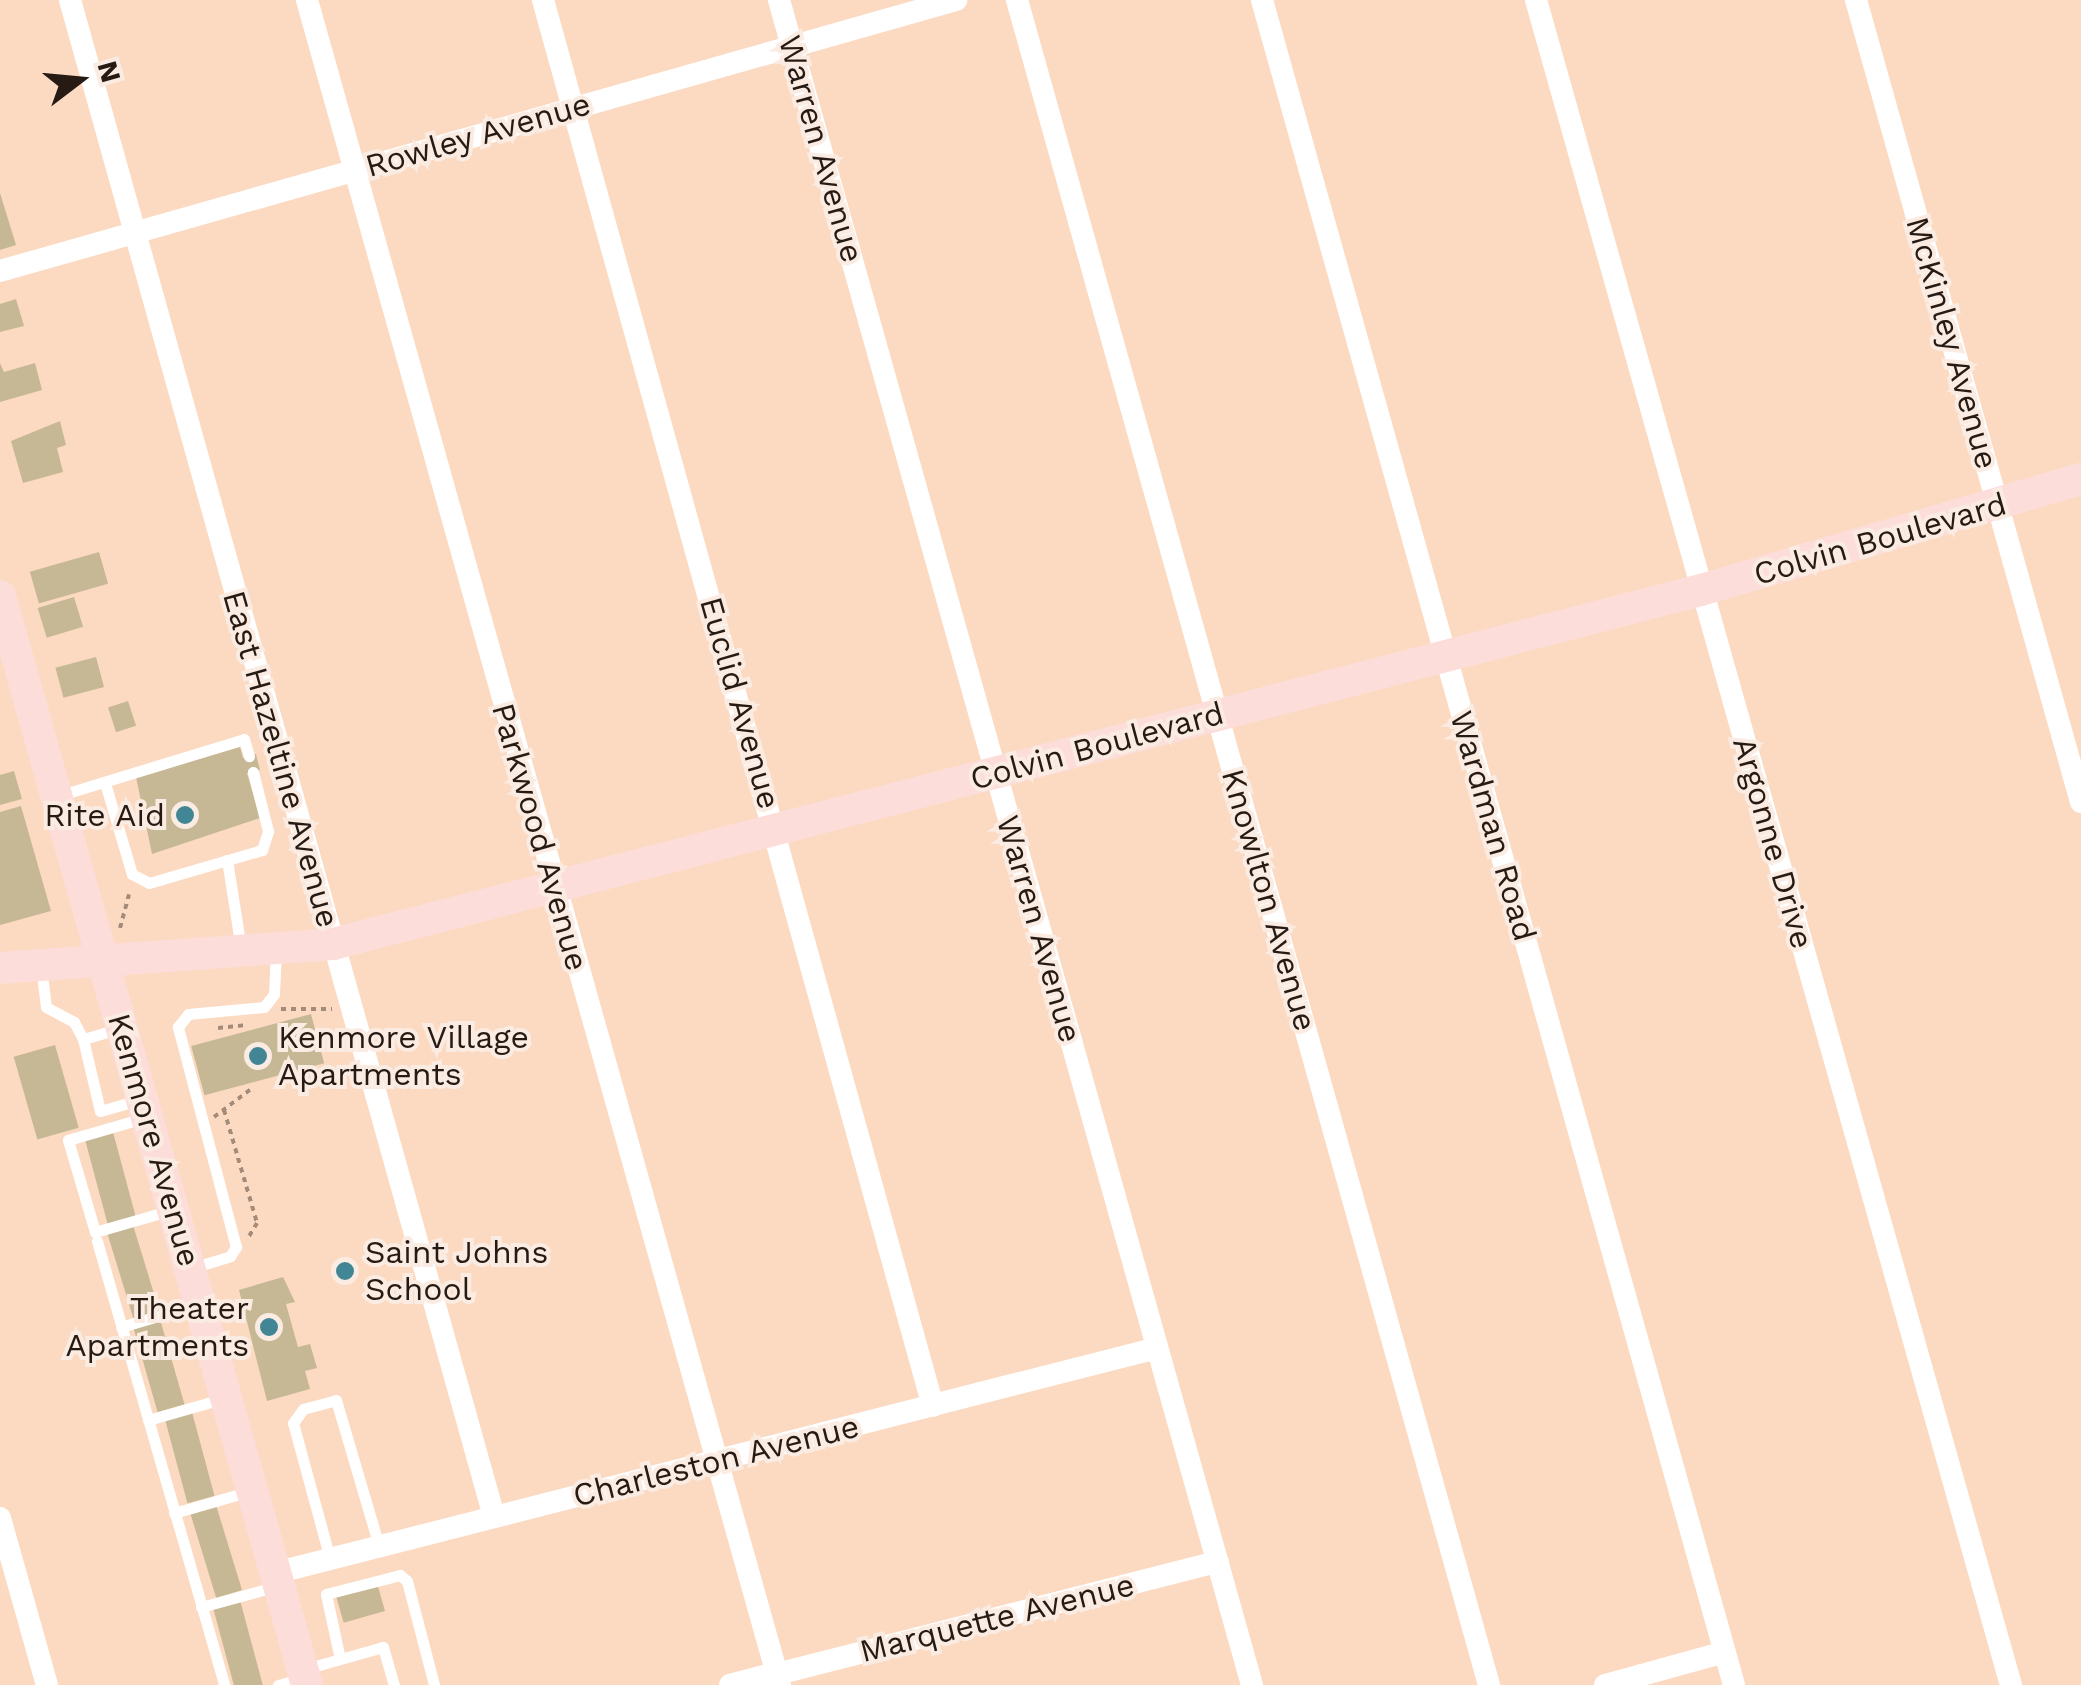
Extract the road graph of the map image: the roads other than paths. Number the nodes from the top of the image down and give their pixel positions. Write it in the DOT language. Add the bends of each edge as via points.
graph roads {
  1 [pos="70,0"];
  2 [pos="307,0"];
  3 [pos="543,0"];
  4 [pos="779,0"];
  5 [pos="956,0"];
  6 [pos="1016,0"];
  7 [pos="1262,0"];
  8 [pos="1536,0"];
  9 [pos="1856,0"];
  10 [pos="792,46"];
  11 [pos="574,108"];
  12 [pos="355,170"];
  13 [pos="134,233"];
  14 [pos="0,271"];
  15 [pos="2081,480"];
  16 [pos="1998,506"];
  17 [pos="1701,590"];
  18 [pos="0,596"];
  19 [pos="1446,656"];
  20 [pos="10,668"];
  21 [pos="1217,714"];
  22 [pos="249,756"];
  23 [pos="254,772"];
  24 [pos="994,773"];
  25 [pos="105,783"];
  26 [pos="56,797"];
  27 [pos="2081,802"];
  28 [pos="776,830"];
  29 [pos="227,860"];
  30 [pos="554,887"];
  31 [pos="333,944"];
  32 [pos="276,947"];
  33 [pos="241,948"];
  34 [pos="102,958"];
  35 [pos="41,965"];
  36 [pos="0,968"];
  37 [pos="122,1028"];
  38 [pos="82,1039"];
  39 [pos="145,1108"];
  40 [pos="174,1210"];
  41 [pos="97,1241"];
  42 [pos="190,1268"];
  43 [pos="200,1303"];
  44 [pos="121,1326"];
  45 [pos="1157,1348"];
  46 [pos="226,1398"];
  47 [pos="933,1406"];
  48 [pos="148,1420"];
  49 [pos="715,1460"];
  50 [pos="252,1491"];
  51 [pos="174,1513"];
  52 [pos="494,1517"];
  53 [pos="0,1518"];
  54 [pos="379,1546"];
  55 [pos="330,1559"];
  56 [pos="1218,1562"];
  57 [pos="277,1579"];
  58 [pos="202,1607"];
  59 [pos="1725,1652"];
  60 [pos="340,1659"];
  61 [pos="777,1677"];
  62 [pos="298,1679"];
  63 [pos="47,1685"];
  64 [pos="224,1685"];
  65 [pos="394,1685"];
  66 [pos="434,1685"];
  67 [pos="730,1685"];
  68 [pos="1252,1685"];
  69 [pos="1489,1685"];
  70 [pos="1605,1685"];
  71 [pos="1734,1685"];
  72 [pos="2011,1685"];
  1 -- 13 [label="street, East Hazeltine Avenue"];
  2 -- 12 [label="street, Parkwood Avenue"];
  3 -- 11 [label="street, Euclid Avenue"];
  4 -- 10 [label="street, Warren Avenue"];
  5 -- 10 [label="street, Rowley Avenue"];
  6 -- 21 [label="street, Knowlton Avenue"];
  7 -- 19 [label="street, Wardman Road"];
  8 -- 17 [label="street, Argonne Drive"];
  9 -- 16 [label="street, McKinley Avenue"];
  10 -- 11 [label="street, Rowley Avenue"];
  10 -- 24 [label="street, Warren Avenue"];
  11 -- 12 [label="street, Rowley Avenue"];
  11 -- 28 [label="street, Euclid Avenue"];
  12 -- 13 [label="street, Rowley Avenue"];
  12 -- 30 [label="street, Parkwood Avenue"];
  13 -- 14 [label="street, Rowley Avenue"];
  13 -- 31 [label="street, East Hazeltine Avenue"];
  15 -- 16 [label="street, Colvin Boulevard"];
  16 -- 17 [label="street, Colvin Boulevard"];
  16 -- 27 [label="street, McKinley Avenue"];
  17 -- 19 [label="street, Colvin Boulevard"];
  17 -- 72 [label="street, Argonne Drive"];
  18 -- 20 [label="street, Kenmore Avenue"];
  19 -- 21 [label="street, Colvin Boulevard"];
  19 -- 59 [label="street, Wardman Road"];
  20 -- 26 [label="street, Kenmore Avenue"];
  21 -- 24 [label="street, Colvin Boulevard"];
  21 -- 69 [label="street, Knowlton Avenue"];
  22 -- 25 [label="lane" via="244,739"];
  23 -- 29 [label="lane" via="268,831 262,850"];
  24 -- 28 [label="street, Colvin Boulevard"];
  24 -- 45 [label="street, Warren Avenue"];
  25 -- 26 [label="lane"];
  25 -- 29 [label="lane" via="134,879 149,883"];
  26 -- 34 [label="street, Kenmore Avenue"];
  28 -- 30 [label="street, Colvin Boulevard"];
  28 -- 47 [label="street, Euclid Avenue"];
  29 -- 33 [label="lane"];
  30 -- 31 [label="street, Colvin Boulevard"];
  30 -- 49 [label="street, Parkwood Avenue"];
  31 -- 32 [label="street, Colvin Boulevard"];
  31 -- 52 [label="street, East Hazeltine Avenue"];
  32 -- 33 [label="street, Colvin Boulevard"];
  32 -- 42 [label="lane" via="274,994 264,1008 188,1014 178,1027 236,1248"];
  33 -- 34 [label="street, Colvin Boulevard"];
  34 -- 35 [label="street, Colvin Boulevard"];
  34 -- 37 [label="street, Kenmore Avenue"];
  35 -- 36 [label="street, Colvin Boulevard"];
  35 -- 38 [label="lane" via="46,1007 74,1022"];
  37 -- 38 [label="lane"];
  37 -- 39 [label="street, Kenmore Avenue"];
  38 -- 39 [label="lane" via="100,1111"];
  39 -- 40 [label="street, Kenmore Avenue"];
  39 -- 40 [label="lane" via="68,1140 94,1232"];
  40 -- 42 [label="street, Kenmore Avenue"];
  41 -- 44 [label="lane"];
  42 -- 43 [label="street, Kenmore Avenue"];
  43 -- 44 [label="lane"];
  43 -- 46 [label="street, Kenmore Avenue"];
  44 -- 48 [label="lane"];
  45 -- 47 [label="street, Charleston Avenue"];
  45 -- 56 [label="street, Warren Avenue"];
  46 -- 48 [label="lane"];
  46 -- 50 [label="street, Kenmore Avenue"];
  47 -- 49 [label="street, Charleston Avenue"];
  48 -- 51 [label="lane"];
  49 -- 52 [label="street, Charleston Avenue"];
  49 -- 61 [label="street, Parkwood Avenue"];
  50 -- 51 [label="lane"];
  50 -- 57 [label="street, Kenmore Avenue"];
  51 -- 58 [label="lane"];
  52 -- 54 [label="street, Charleston Avenue"];
  53 -- 63 [label="street"];
  54 -- 55 [label="street, Charleston Avenue"];
  54 -- 55 [label="lane" via="336,1400 303,1409 293,1423"];
  55 -- 57 [label="street, Charleston Avenue"];
  56 -- 61 [label="street, Marquette Avenue"];
  56 -- 68 [label="street, Warren Avenue"];
  57 -- 58 [label="lane"];
  57 -- 62 [label="street, Kenmore Avenue"];
  58 -- 64 [label="lane"];
  59 -- 70 [label="street"];
  59 -- 71 [label="street, Wardman Road"];
  60 -- 62 [label="lane"];
  60 -- 65 [label="lane" via="383,1647"];
  60 -- 66 [label="lane" via="326,1594 400,1576 407,1581"];
  61 -- 67 [label="street, Marquette Avenue"];
}
